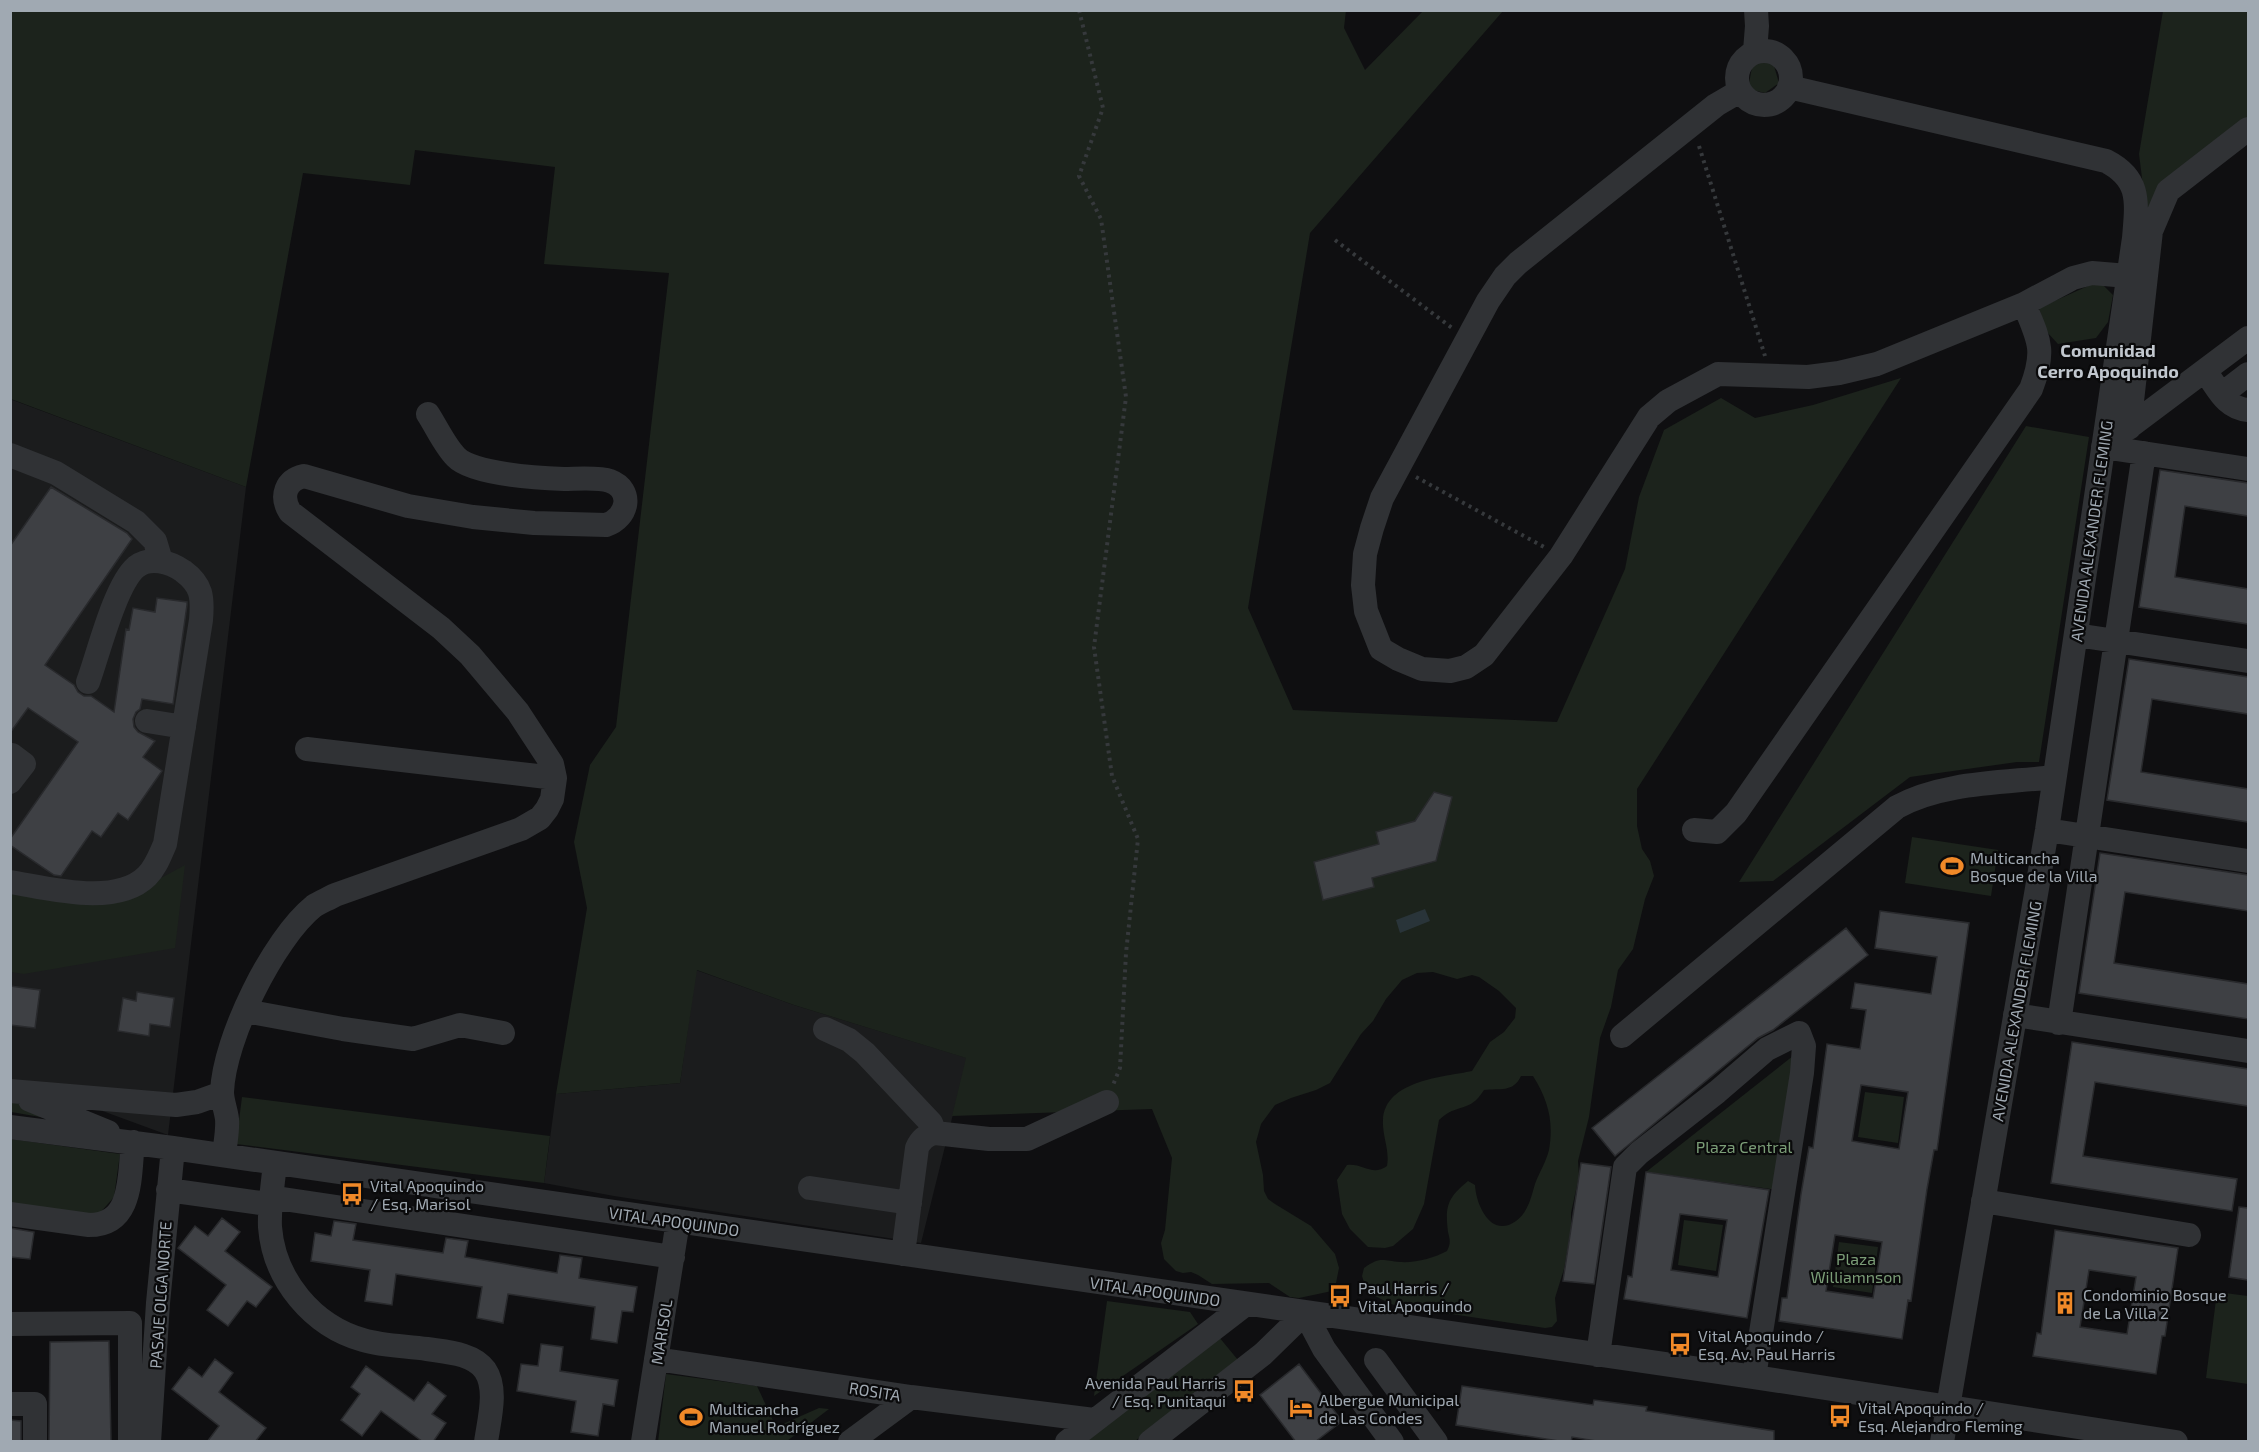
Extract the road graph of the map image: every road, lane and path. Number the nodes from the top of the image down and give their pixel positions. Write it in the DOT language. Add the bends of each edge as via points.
graph roads {
  1 [pos="1079,10"];
  2 [pos="1756,10"];
  3 [pos="1755,51"];
  4 [pos="1789,87"];
  5 [pos="1740,91"];
  6 [pos="1692,125"];
  7 [pos="2248,129"];
  8 [pos="1335,240"];
  9 [pos="2128,276"];
  10 [pos="2024,304"];
  11 [pos="2248,338"];
  12 [pos="1467,339"];
  13 [pos="2205,370"];
  14 [pos="2248,374"];
  15 [pos="1771,376"];
  16 [pos="2222,394"];
  17 [pos="2248,411"];
  18 [pos="428,414"];
  19 [pos="2129,428"];
  20 [pos="2103,447"];
  21 [pos="2144,453"];
  22 [pos="10,455"];
  23 [pos="1399,468"];
  24 [pos="2248,469"];
  25 [pos="1561,556"];
  26 [pos="161,561"];
  27 [pos="2076,635"];
  28 [pos="2116,641"];
  29 [pos="2248,661"];
  30 [pos="88,682"];
  31 [pos="147,721"];
  32 [pos="184,727"];
  33 [pos="307,749"];
  34 [pos="10,758"];
  35 [pos="2054,777"];
  36 [pos="555,778"];
  37 [pos="10,782"];
  38 [pos="1694,830"];
  39 [pos="2047,830"];
  40 [pos="2087,836"];
  41 [pos="2248,861"];
  42 [pos="10,882"];
  43 [pos="245,1011"];
  44 [pos="2015,1015"];
  45 [pos="2059,1023"];
  46 [pos="825,1029"];
  47 [pos="503,1034"];
  48 [pos="1622,1036"];
  49 [pos="2248,1051"];
  50 [pos="10,1091"];
  51 [pos="222,1093"];
  52 [pos="1107,1102"];
  53 [pos="10,1127"];
  54 [pos="935,1133"];
  55 [pos="133,1142"];
  56 [pos="173,1148"];
  57 [pos="224,1155"];
  58 [pos="276,1163"];
  59 [pos="810,1188"];
  60 [pos="168,1190"];
  61 [pos="271,1201"];
  62 [pos="1983,1201"];
  63 [pos="910,1203"];
  64 [pos="10,1214"];
  65 [pos="678,1221"];
  66 [pos="2189,1235"];
  67 [pos="903,1254"];
  68 [pos="673,1257"];
  69 [pos="1246,1304"];
  70 [pos="1305,1313"];
  71 [pos="10,1324"];
  72 [pos="1598,1355"];
  73 [pos="656,1359"];
  74 [pos="1376,1360"];
  75 [pos="1754,1377"];
  76 [pos="910,1396"];
  77 [pos="10,1404"];
  78 [pos="1948,1407"];
  79 [pos="1094,1420"];
  80 [pos="489,1439"];
  81 [pos="35,1442"];
  82 [pos="130,1442"];
  83 [pos="150,1442"];
  84 [pos="643,1442"];
  85 [pos="850,1442"];
  86 [pos="1067,1442"];
  87 [pos="1150,1442"];
  88 [pos="1392,1442"];
  89 [pos="1436,1442"];
  90 [pos="1942,1442"];
  91 [pos="2176,1442"];
  1 -- 52 [label="path" via="1103,108 1079,176 1101,219 1126,397 1094,647 1112,776 1138,839 1125,953 1120,1068"];
  2 -- 3 [label="street"];
  3 -- 4 [label="street" via="1775,52 1783,58 1791,76"];
  3 -- 5 [label="street" via="1746,56 1737,70"];
  4 -- 5 [label="street" via="1778,102 1768,105 1751,102"];
  4 -- 9 [label="street, AVENIDA ALEXANDER FLEMING" via="2115,166 2134,186 2135,222"];
  5 -- 6 [label="street"];
  6 -- 12 [label="street" via="1518,263 1488,301"];
  6 -- 15 [label="path"];
  7 -- 19 [label="street" via="2168,191 2151,231"];
  8 -- 12 [label="path"];
  9 -- 10 [label="street" via="2092,273 2073,278"];
  9 -- 20 [label="street, AVENIDA ALEXANDER FLEMING"];
  10 -- 15 [label="street" via="1877,364 1808,377"];
  10 -- 38 [label="street" via="2041,356 2031,388 1736,813 1717,832"];
  11 -- 13 [label="street"];
  12 -- 23 [label="street"];
  13 -- 16 [label="street"];
  13 -- 19 [label="street"];
  14 -- 16 [label="street"];
  15 -- 25 [label="street" via="1718,374 1668,401 1649,417"];
  16 -- 17 [label="street" via="2230,405"];
  18 -- 36 [label="street" via="456,458 472,466 556,479 609,481 625,497 625,511 617,522 606,525 473,517 408,506 304,476 287,487 286,506 470,655 518,712 552,764"];
  19 -- 20 [label="street"];
  20 -- 21 [label="street"];
  20 -- 27 [label="street, AVENIDA ALEXANDER FLEMING"];
  21 -- 24 [label="street"];
  21 -- 28 [label="street"];
  22 -- 26 [label="street" via="57,473 136,522 154,541"];
  23 -- 25 [label="path"];
  23 -- 25 [label="street" via="1382,498 1372,528 1363,585 1366,611 1381,648 1398,659 1422,669 1466,668 1484,655"];
  26 -- 30 [label="street" via="137,567 127,579"];
  26 -- 32 [label="street" via="189,575 199,587 203,603"];
  27 -- 28 [label="street"];
  27 -- 35 [label="street, AVENIDA ALEXANDER FLEMING"];
  28 -- 29 [label="street"];
  28 -- 40 [label="street"];
  31 -- 32 [label="street"];
  32 -- 42 [label="street" via="165,843 146,877 108,893"];
  33 -- 36 [label="street"];
  34 -- 37 [label="street" via="12,755 24,764"];
  35 -- 39 [label="street, AVENIDA ALEXANDER FLEMING"];
  35 -- 48 [label="street" via="1937,791 1897,807"];
  36 -- 43 [label="street" via="552,800 531,825 334,895 315,906 281,944"];
  39 -- 40 [label="street"];
  39 -- 44 [label="street, AVENIDA ALEXANDER FLEMING"];
  40 -- 41 [label="street"];
  40 -- 45 [label="street"];
  43 -- 47 [label="street" via="413,1039 460,1025"];
  43 -- 51 [label="street" via="227,1058"];
  44 -- 45 [label="street"];
  44 -- 62 [label="street, AVENIDA ALEXANDER FLEMING"];
  45 -- 49 [label="street"];
  46 -- 54 [label="street" via="865,1053 931,1123"];
  50 -- 51 [label="street" via="176,1105"];
  50 -- 55 [label="street, VITAL APOQUINDO"];
  51 -- 57 [label="street" via="227,1122"];
  52 -- 54 [label="street" via="1027,1139"];
  53 -- 55 [label="street, VITAL APOQUINDO"];
  54 -- 63 [label="street" via="920,1141 917,1148"];
  55 -- 56 [label="street, VITAL APOQUINDO"];
  55 -- 64 [label="street" via="125,1204 111,1220 89,1226"];
  56 -- 57 [label="street, VITAL APOQUINDO"];
  56 -- 60 [label="street, PASAJE OLGA NORTE"];
  57 -- 58 [label="street, VITAL APOQUINDO"];
  58 -- 61 [label="street"];
  58 -- 65 [label="street, VITAL APOQUINDO"];
  59 -- 63 [label="street"];
  60 -- 61 [label="street" via="261,1203"];
  60 -- 83 [label="street, PASAJE OLGA NORTE"];
  61 -- 68 [label="street" via="283,1199"];
  61 -- 80 [label="street" via="270,1227 277,1261 305,1306 333,1328 357,1339 440,1351 478,1362 491,1383"];
  62 -- 66 [label="street"];
  62 -- 78 [label="street, AVENIDA ALEXANDER FLEMING"];
  63 -- 67 [label="street"];
  65 -- 67 [label="street, VITAL APOQUINDO"];
  65 -- 68 [label="street, MARISOL"];
  67 -- 69 [label="street, VITAL APOQUINDO"];
  68 -- 73 [label="street, MARISOL"];
  69 -- 70 [label="street, VITAL APOQUINDO"];
  69 -- 79 [label="street"];
  70 -- 72 [label="street, VITAL APOQUINDO"];
  70 -- 87 [label="street" via="1263,1354"];
  70 -- 88 [label="street" via="1324,1349"];
  71 -- 82 [label="street" via="130,1323"];
  72 -- 75 [label="street, VITAL APOQUINDO"];
  72 -- 75 [label="street" via="1625,1167 1767,1048 1799,1033 1804,1046 1802,1073"];
  73 -- 76 [label="street, ROSITA"];
  73 -- 84 [label="street, MARISOL"];
  74 -- 89 [label="street"];
  75 -- 78 [label="street, VITAL APOQUINDO"];
  76 -- 79 [label="street, ROSITA"];
  76 -- 85 [label="street"];
  77 -- 81 [label="street" via="35,1404"];
  78 -- 90 [label="street, AVENIDA ALEXANDER FLEMING"];
  78 -- 91 [label="street, VITAL APOQUINDO"];
  79 -- 86 [label="street"];
}
